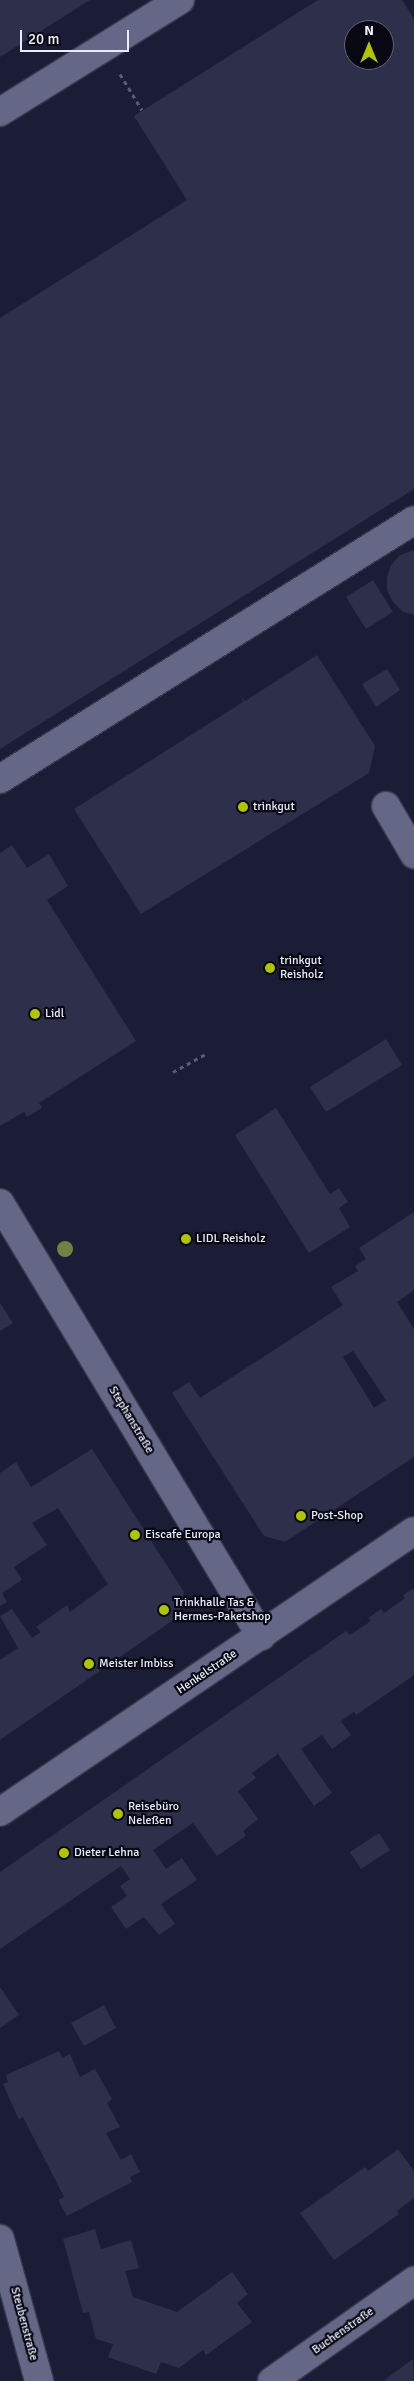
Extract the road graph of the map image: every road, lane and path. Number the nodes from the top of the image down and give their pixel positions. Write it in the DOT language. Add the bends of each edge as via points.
graph roads {
  1 [pos="180,0"];
  2 [pos="104,47"];
  3 [pos="142,110"];
  4 [pos="0,112"];
  5 [pos="414,520"];
  6 [pos="0,779"];
  7 [pos="386,806"];
  8 [pos="414,854"];
  9 [pos="206,1054"];
  10 [pos="173,1072"];
  11 [pos="0,1203"];
  12 [pos="414,1531"];
  13 [pos="261,1636"];
  14 [pos="0,1812"];
  15 [pos="0,2239"];
  16 [pos="414,2281"];
  17 [pos="39,2381"];
  18 [pos="272,2381"];
  1 -- 2 [label="street"];
  2 -- 3 [label="path"];
  2 -- 4 [label="street"];
  5 -- 6 [label="street"];
  7 -- 8 [label="street"];
  9 -- 10 [label="path"];
  11 -- 13 [label="street, Stephanstraße"];
  12 -- 13 [label="street, Henkelstraße"];
  13 -- 14 [label="street, Henkelstraße"];
  15 -- 17 [label="street, Steubenstraße"];
  16 -- 18 [label="street, Buchenstraße"];
}
